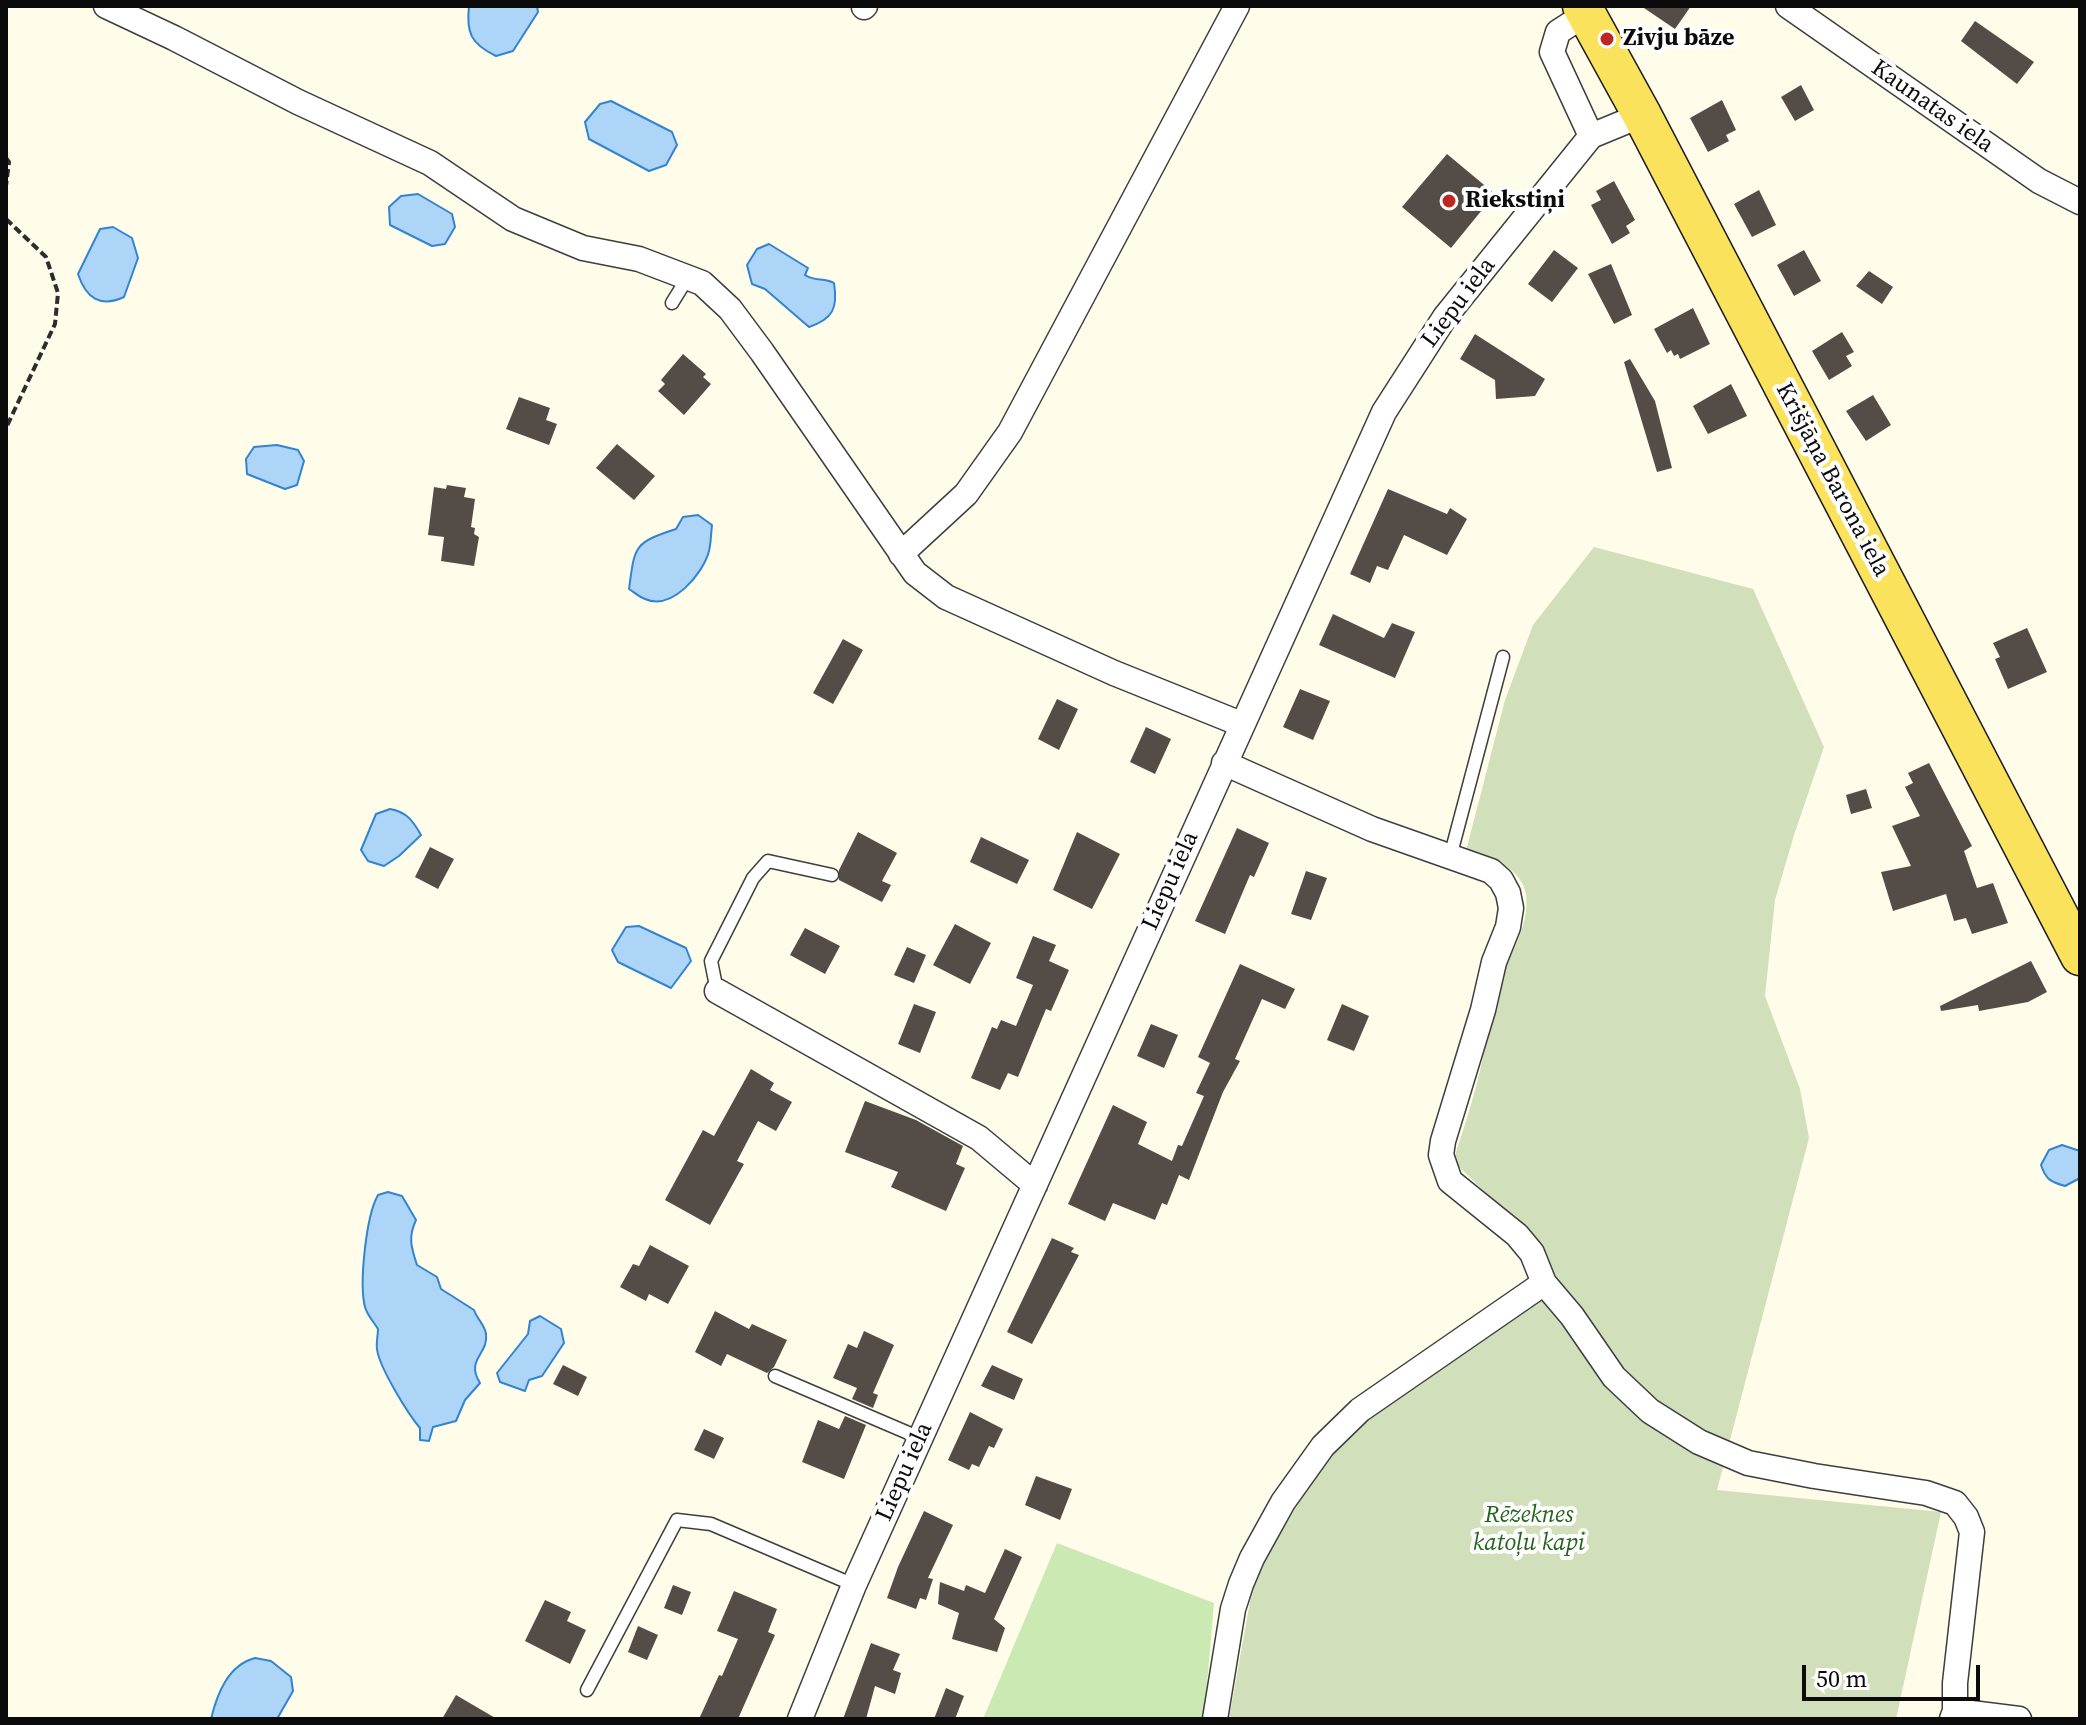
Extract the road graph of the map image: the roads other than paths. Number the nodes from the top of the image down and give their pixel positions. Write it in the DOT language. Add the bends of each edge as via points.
graph roads {
  1 [pos="106,6"];
  2 [pos="1237,6"];
  3 [pos="1788,6"];
  4 [pos="1584,10"];
  5 [pos="1642,115"];
  6 [pos="1591,136"];
  7 [pos="2080,202"];
  8 [pos="688,277"];
  9 [pos="672,303"];
  10 [pos="901,554"];
  11 [pos="1503,657"];
  12 [pos="1241,724"];
  13 [pos="1224,763"];
  14 [pos="1450,857"];
  15 [pos="832,875"];
  16 [pos="2080,956"];
  17 [pos="717,991"];
  18 [pos="1035,1185"];
  19 [pos="1544,1283"];
  20 [pos="775,1376"];
  21 [pos="920,1438"];
  22 [pos="854,1585"];
  23 [pos="587,1690"];
  24 [pos="1954,1715"];
  25 [pos="800,1719"];
  26 [pos="1215,1719"];
  27 [pos="2019,1719"];
  1 -- 8 [label="street" via="430,163 513,219 583,248 639,259"];
  2 -- 10 [label="street" via="1010,432 966,494"];
  3 -- 7 [label="street, Kaunatas iela" via="2039,181"];
  4 -- 5 [label="main road, Krišjāņa Barona iela"];
  4 -- 6 [label="street" via="1558,32 1552,52"];
  5 -- 6 [label="street, Liepu iela"];
  5 -- 16 [label="main road, Krišjāņa Barona iela"];
  6 -- 12 [label="street, Liepu iela" via="1445,317 1384,412"];
  8 -- 9 [label="lane"];
  8 -- 10 [label="street" via="730,309"];
  10 -- 12 [label="street" via="915,573 946,597"];
  11 -- 14 [label="lane"];
  12 -- 13 [label="street, Liepu iela"];
  13 -- 14 [label="street" via="1372,829"];
  13 -- 18 [label="street, Liepu iela"];
  14 -- 19 [label="street" via="1491,871 1501,880 1511,908 1443,1141 1443,1167 1450,1181 1517,1235 1532,1253"];
  15 -- 17 [label="lane" via="768,861 753,878 711,961"];
  17 -- 18 [label="street" via="979,1138"];
  18 -- 21 [label="street, Liepu iela"];
  19 -- 24 [label="street" via="1614,1377 1650,1411 1699,1442 1748,1463 1926,1493 1955,1503 1972,1532"];
  19 -- 26 [label="street" via="1371,1401 1323,1446 1283,1502 1241,1584"];
  20 -- 21 [label="lane"];
  21 -- 22 [label="street, Liepu iela"];
  22 -- 23 [label="lane" via="711,1524 677,1520"];
  22 -- 25 [label="street, Liepu iela"];
  24 -- 27 [label="street"];
}
